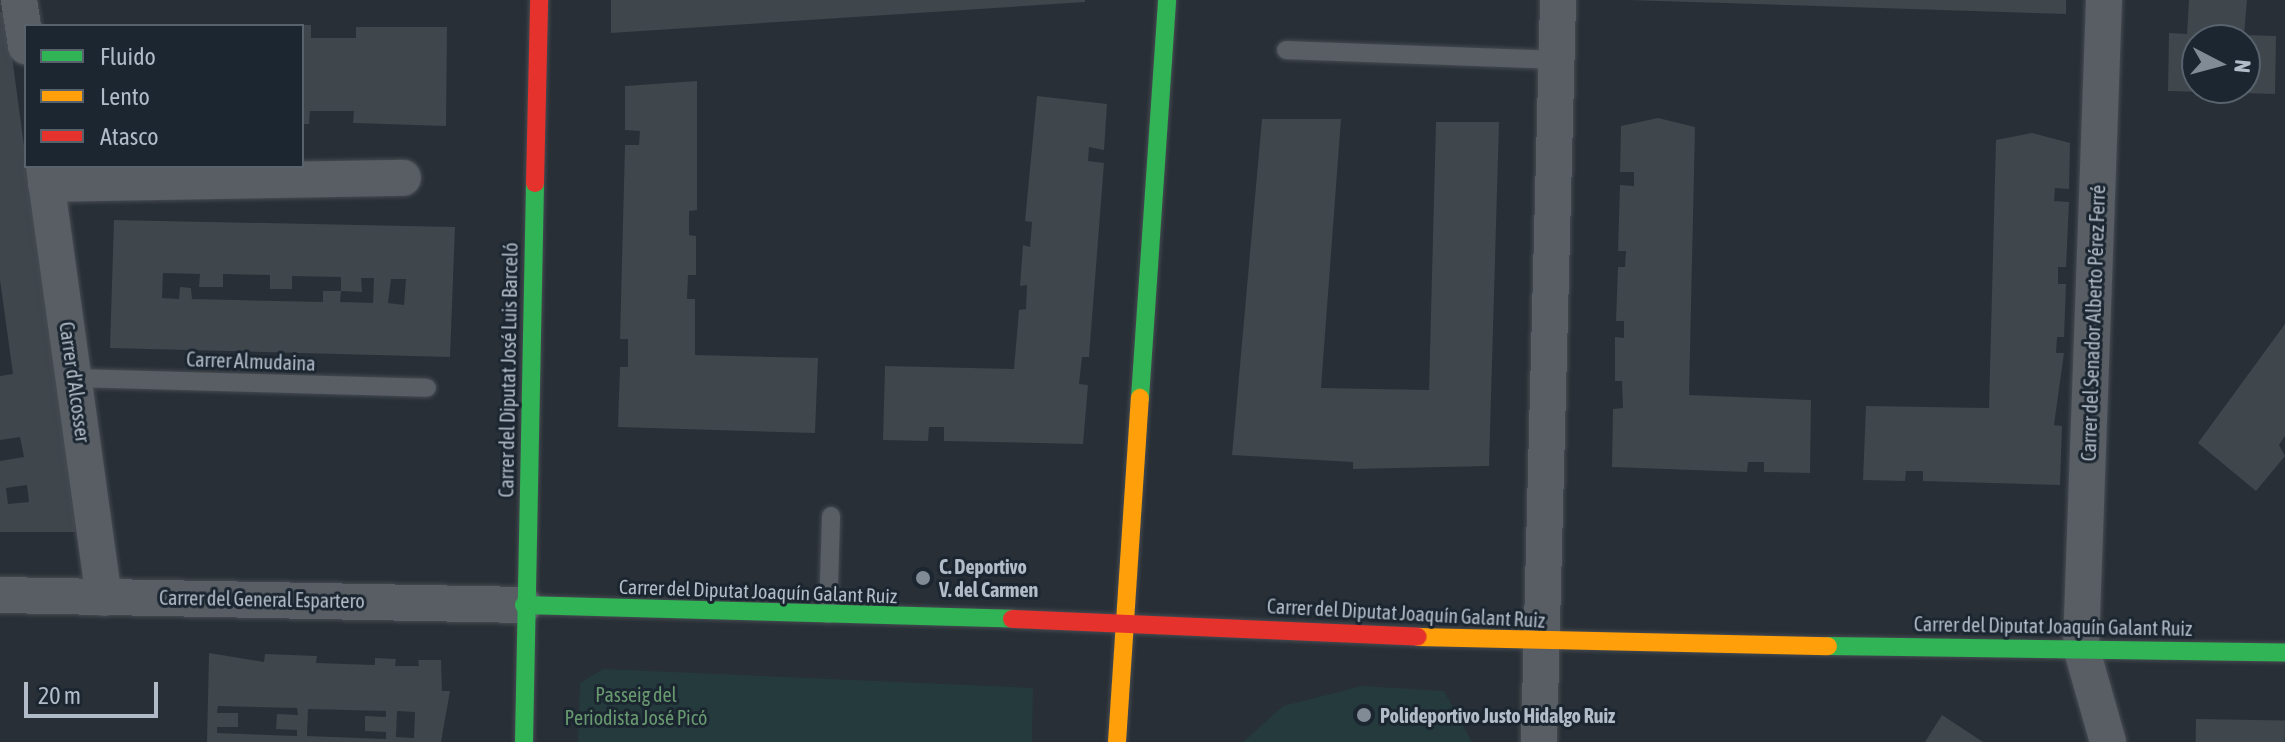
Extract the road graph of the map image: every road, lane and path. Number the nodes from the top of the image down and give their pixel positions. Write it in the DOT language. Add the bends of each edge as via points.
graph roads {
  1 [pos="19,0"];
  2 [pos="539,0"];
  3 [pos="1167,0"];
  4 [pos="1558,0"];
  5 [pos="2104,0"];
  6 [pos="24,33"];
  7 [pos="1286,50"];
  8 [pos="1557,60"];
  9 [pos="45,175"];
  10 [pos="403,178"];
  11 [pos="75,378"];
  12 [pos="427,388"];
  13 [pos="831,516"];
  14 [pos="0,595"];
  15 [pos="104,598"];
  16 [pos="524,605"];
  17 [pos="828,616"];
  18 [pos="1125,623"];
  19 [pos="1541,643"];
  20 [pos="2081,647"];
  21 [pos="2285,652"];
  22 [pos="524,742"];
  23 [pos="1117,742"];
  24 [pos="1539,742"];
  25 [pos="2108,742"];
  1 -- 6 [label="street"];
  2 -- 16 [label="street, Carrer del Diputat José Luis Barceló"];
  3 -- 18 [label="street"];
  4 -- 8 [label="street"];
  5 -- 20 [label="street, Carrer del Senador Alberto Pérez Ferré"];
  7 -- 8 [label="lane"];
  8 -- 19 [label="street"];
  9 -- 10 [label="street"];
  9 -- 11 [label="street, Carrer d'Alcosser"];
  11 -- 12 [label="lane, Carrer Almudaina"];
  11 -- 15 [label="street, Carrer d'Alcosser"];
  13 -- 17 [label="lane"];
  14 -- 15 [label="street, Carrer del General Espartero"];
  15 -- 16 [label="street, Carrer del General Espartero"];
  16 -- 17 [label="street, Carrer del Diputat Joaquín Galant Ruiz"];
  16 -- 22 [label="street, Carrer del Diputat José Luis Barceló"];
  17 -- 18 [label="street, Carrer del Diputat Joaquín Galant Ruiz"];
  18 -- 19 [label="street, Carrer del Diputat Joaquín Galant Ruiz"];
  18 -- 23 [label="street"];
  19 -- 20 [label="street, Carrer del Diputat Joaquín Galant Ruiz"];
  19 -- 24 [label="street"];
  20 -- 21 [label="street, Carrer del Diputat Joaquín Galant Ruiz"];
  20 -- 25 [label="street, Carrer del Senador Alberto Pérez Ferré"];
}
